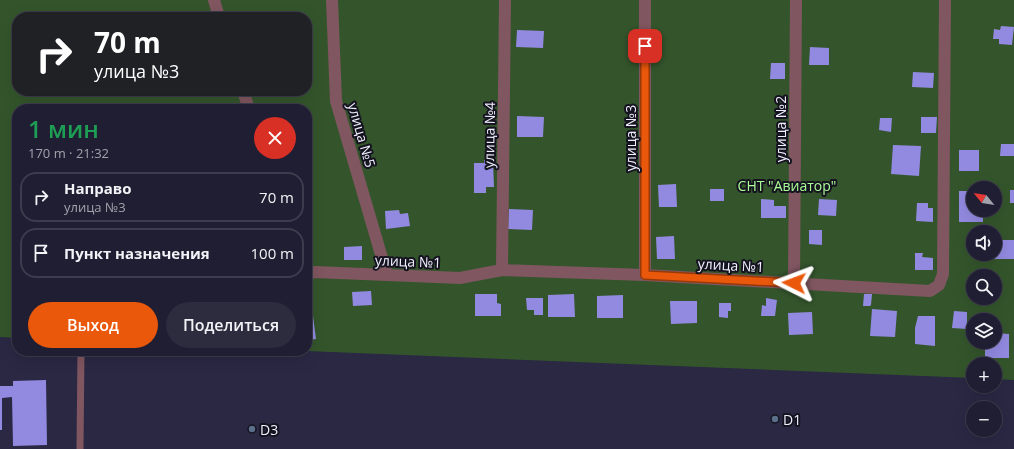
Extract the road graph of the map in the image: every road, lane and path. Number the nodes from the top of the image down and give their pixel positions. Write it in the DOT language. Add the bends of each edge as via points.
graph roads {
  1 [pos="214,0"];
  2 [pos="332,0"];
  3 [pos="505,0"];
  4 [pos="645,0"];
  5 [pos="796,0"];
  6 [pos="945,0"];
  7 [pos="218,12"];
  8 [pos="502,270"];
  9 [pos="312,271"];
  10 [pos="387,275"];
  11 [pos="645,275"];
  12 [pos="794,283"];
  13 [pos="81,356"];
  14 [pos="80,449"];
  1 -- 7 [label="street"];
  2 -- 10 [label="street, улица №5" via="336,101"];
  3 -- 8 [label="street, улица №4"];
  4 -- 11 [label="street, улица №3"];
  5 -- 12 [label="street, улица №2"];
  6 -- 12 [label="street, улица №1" via="943,274 939,285 930,291"];
  8 -- 10 [label="street, улица №1" via="460,278"];
  8 -- 11 [label="street, улица №1"];
  9 -- 10 [label="street, улица №1"];
  11 -- 12 [label="street, улица №1"];
  13 -- 14 [label="lane"];
}
